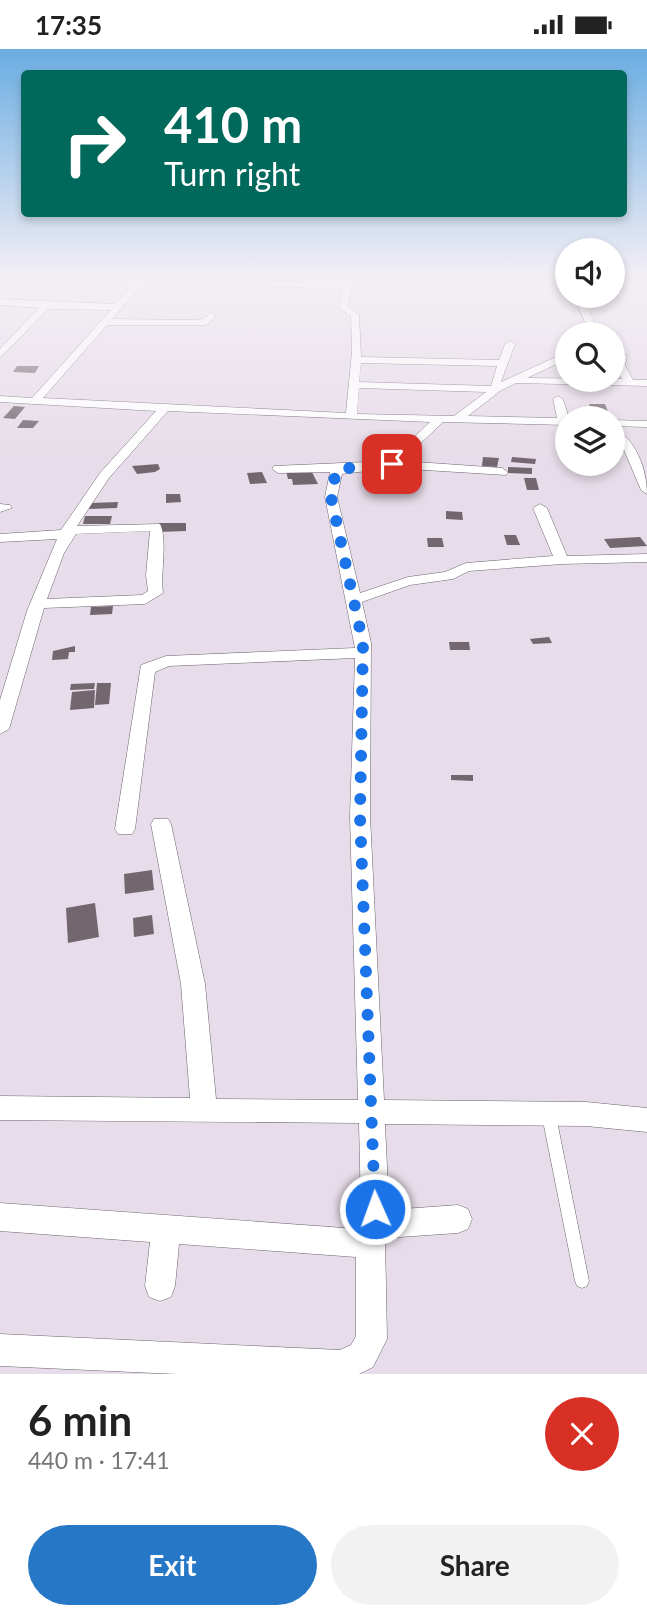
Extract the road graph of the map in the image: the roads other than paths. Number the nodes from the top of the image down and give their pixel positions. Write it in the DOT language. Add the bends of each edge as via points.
graph roads {
  1 [pos="14,340"];
  2 [pos="89,340"];
  3 [pos="356,340"];
  4 [pos="510,344"];
  5 [pos="0,355"];
  6 [pos="356,360"];
  7 [pos="555,361"];
  8 [pos="502,363"];
  9 [pos="625,375"];
  10 [pos="515,381"];
  11 [pos="629,383"];
  12 [pos="647,383"];
  13 [pos="354,385"];
  14 [pos="496,389"];
  15 [pos="0,399"];
  16 [pos="558,399"];
  17 [pos="36,400"];
  18 [pos="560,406"];
  19 [pos="166,407"];
  20 [pos="351,417"];
  21 [pos="440,419"];
  22 [pos="457,419"];
  23 [pos="555,422"];
  24 [pos="625,423"];
  25 [pos="647,424"];
  26 [pos="625,445"];
  27 [pos="392,464"];
  28 [pos="343,468"];
  29 [pos="278,469"];
  30 [pos="502,472"];
  31 [pos="647,490"];
  32 [pos="540,508"];
  33 [pos="70,532"];
  34 [pos="0,538"];
  35 [pos="647,558"];
  36 [pos="562,560"];
  37 [pos="354,600"];
  38 [pos="39,604"];
  39 [pos="363,653"];
  40 [pos="0,729"];
  41 [pos="161,824"];
  42 [pos="125,829"];
  43 [pos="0,1108"];
  44 [pos="204,1111"];
  45 [pos="371,1114"];
  46 [pos="549,1114"];
  47 [pos="647,1120"];
  48 [pos="0,1217"];
  49 [pos="458,1219"];
  50 [pos="166,1229"];
  51 [pos="372,1235"];
  52 [pos="582,1281"];
  53 [pos="160,1286"];
  54 [pos="0,1350"];
  1 -- 5 [label="street"];
  2 -- 17 [label="street"];
  3 -- 6 [label="street"];
  4 -- 8 [label="street"];
  6 -- 8 [label="street"];
  6 -- 13 [label="street"];
  7 -- 10 [label="street"];
  8 -- 14 [label="street"];
  9 -- 11 [label="street"];
  10 -- 11 [label="street"];
  10 -- 14 [label="street"];
  11 -- 12 [label="street"];
  13 -- 14 [label="street"];
  13 -- 20 [label="street"];
  14 -- 22 [label="street"];
  15 -- 17 [label="street"];
  16 -- 18 [label="street"];
  17 -- 19 [label="street"];
  19 -- 20 [label="street"];
  19 -- 33 [label="street" via="136,436 85,501"];
  20 -- 21 [label="street"];
  21 -- 22 [label="street"];
  21 -- 27 [label="street"];
  22 -- 23 [label="street"];
  24 -- 25 [label="street"];
  26 -- 31 [label="street"];
  27 -- 28 [label="street"];
  27 -- 30 [label="street"];
  28 -- 29 [label="street"];
  28 -- 37 [label="street" via="336,471 331,497"];
  32 -- 36 [label="street"];
  33 -- 34 [label="street"];
  33 -- 38 [label="street"];
  33 -- 38 [label="street" via="155,527 156,593 145,599"];
  35 -- 36 [label="street"];
  36 -- 37 [label="street" via="466,567 448,576 408,581"];
  37 -- 39 [label="street"];
  38 -- 40 [label="street"];
  39 -- 42 [label="street" via="166,661 147,669"];
  39 -- 45 [label="street" via="360,816"];
  41 -- 44 [label="street" via="193,984"];
  43 -- 44 [label="street"];
  44 -- 45 [label="street"];
  45 -- 46 [label="street"];
  45 -- 51 [label="street"];
  46 -- 47 [label="street"];
  46 -- 52 [label="lane"];
  48 -- 50 [label="street"];
  49 -- 51 [label="street"];
  50 -- 51 [label="street"];
  50 -- 53 [label="street"];
  51 -- 54 [label="street" via="372,1339 362,1356 341,1366"];
}
